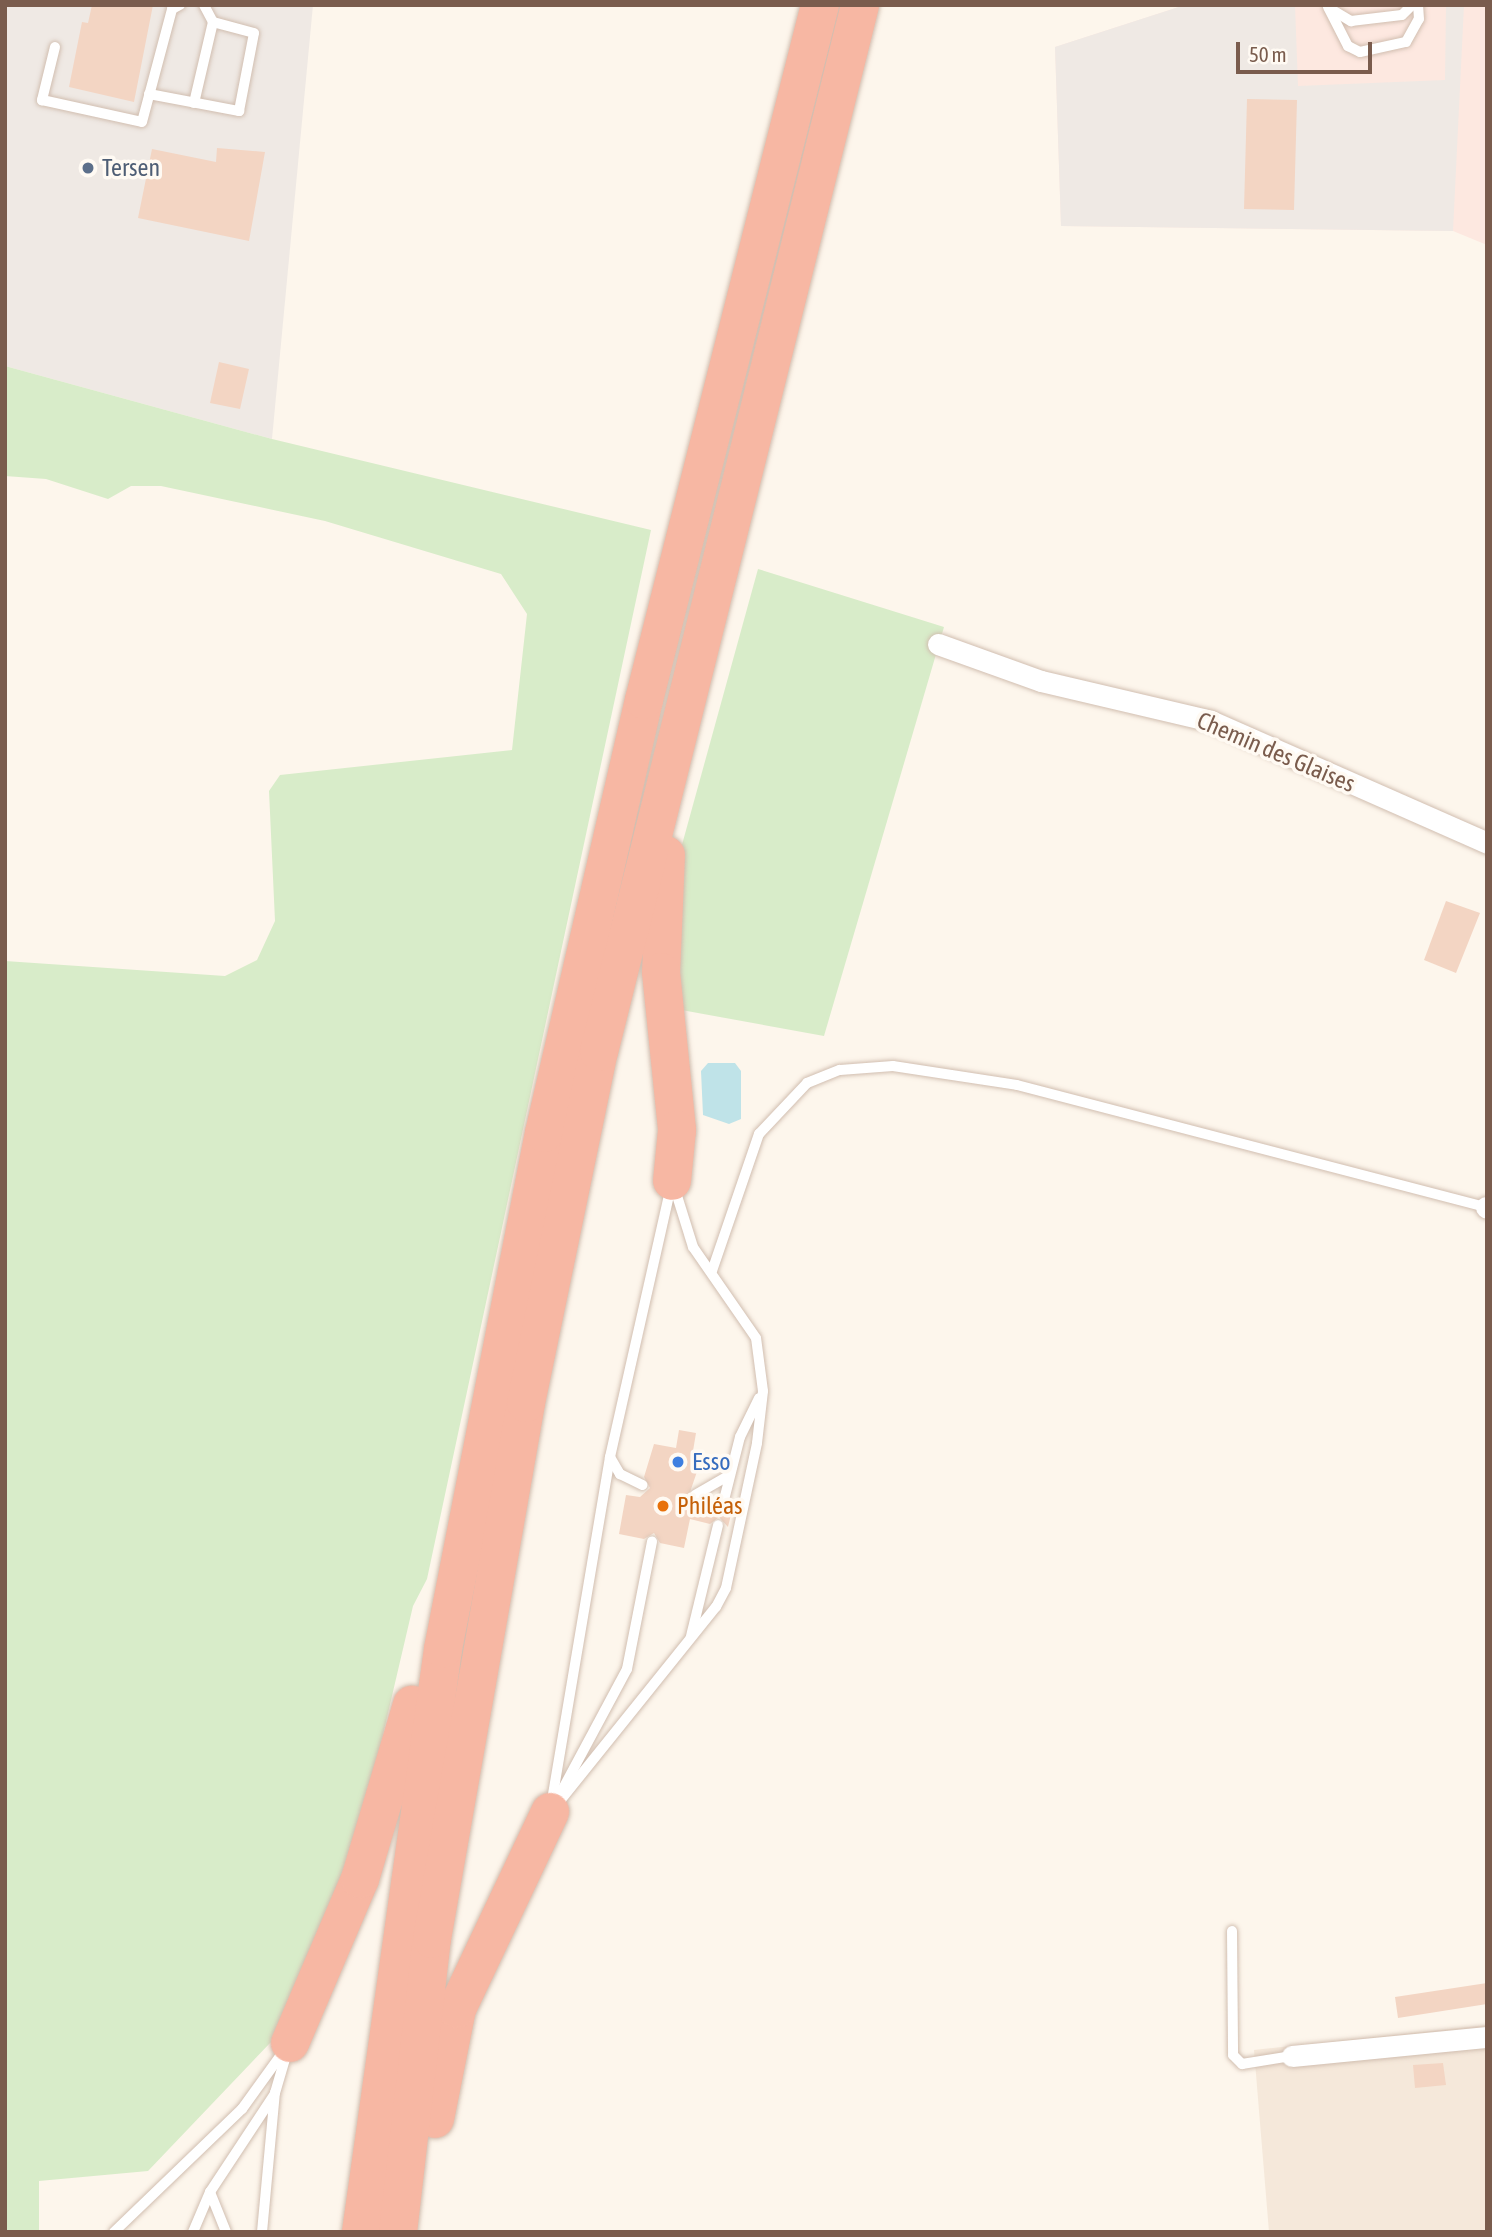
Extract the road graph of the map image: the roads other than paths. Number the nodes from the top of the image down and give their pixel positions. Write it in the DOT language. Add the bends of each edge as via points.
graph roads {
  1 [pos="180,5"];
  2 [pos="204,5"];
  3 [pos="820,5"];
  4 [pos="860,5"];
  5 [pos="1412,5"];
  6 [pos="1418,5"];
  7 [pos="1328,6"];
  8 [pos="213,22"];
  9 [pos="55,47"];
  10 [pos="149,94"];
  11 [pos="194,103"];
  12 [pos="938,644"];
  13 [pos="651,838"];
  14 [pos="1487,843"];
  15 [pos="672,1181"];
  16 [pos="1486,1208"];
  17 [pos="712,1271"];
  18 [pos="763,1391"];
  19 [pos="610,1457"];
  20 [pos="728,1476"];
  21 [pos="643,1485"];
  22 [pos="695,1495"];
  23 [pos="723,1504"];
  24 [pos="718,1525"];
  25 [pos="652,1541"];
  26 [pos="688,1646"];
  27 [pos="443,1649"];
  28 [pos="551,1812"];
  29 [pos="1232,1931"];
  30 [pos="1487,2037"];
  31 [pos="290,2043"];
  32 [pos="1292,2056"];
  33 [pos="275,2093"];
  34 [pos="210,2193"];
  35 [pos="133,2214"];
  36 [pos="114,2232"];
  37 [pos="125,2232"];
  38 [pos="193,2232"];
  39 [pos="226,2232"];
  40 [pos="262,2232"];
  41 [pos="361,2232"];
  42 [pos="398,2232"];
  43 [pos="416,2232"];
  1 -- 10 [label="lane" via="172,9"];
  2 -- 8 [label="lane"];
  3 -- 27 [label="highway" via="644,700 550,1106"];
  4 -- 13 [label="highway"];
  5 -- 7 [label="lane" via="1402,15 1351,21"];
  6 -- 7 [label="lane" via="1419,19 1406,42 1360,52 1348,46"];
  8 -- 11 [label="lane"];
  8 -- 11 [label="lane" via="254,33 239,111"];
  9 -- 10 [label="lane" via="42,100 142,121"];
  10 -- 11 [label="lane"];
  12 -- 14 [label="street, Chemin des Glaises" via="1041,681 1211,720"];
  13 -- 15 [label="highway" via="666,852 662,972 677,1130"];
  13 -- 42 [label="highway" via="526,1403 432,1939"];
  15 -- 17 [label="lane" via="694,1247"];
  15 -- 19 [label="lane"];
  16 -- 17 [label="lane" via="1017,1086 893,1066 840,1069 807,1083 759,1134"];
  17 -- 18 [label="lane" via="757,1338"];
  18 -- 20 [label="lane"];
  18 -- 26 [label="lane" via="726,1588"];
  19 -- 21 [label="lane" via="620,1474"];
  19 -- 28 [label="lane"];
  20 -- 22 [label="lane"];
  20 -- 23 [label="lane"];
  24 -- 26 [label="lane"];
  25 -- 28 [label="lane" via="627,1669"];
  26 -- 28 [label="lane"];
  27 -- 31 [label="highway" via="421,1664 362,1872"];
  27 -- 41 [label="highway"];
  28 -- 43 [label="highway" via="457,2009"];
  29 -- 32 [label="lane" via="1233,2055 1242,2064"];
  30 -- 32 [label="street"];
  31 -- 33 [label="lane"];
  31 -- 35 [label="lane" via="242,2109"];
  33 -- 34 [label="lane"];
  33 -- 40 [label="lane"];
  34 -- 38 [label="lane"];
  34 -- 39 [label="lane"];
  35 -- 36 [label="lane"];
  35 -- 37 [label="lane"];
}
